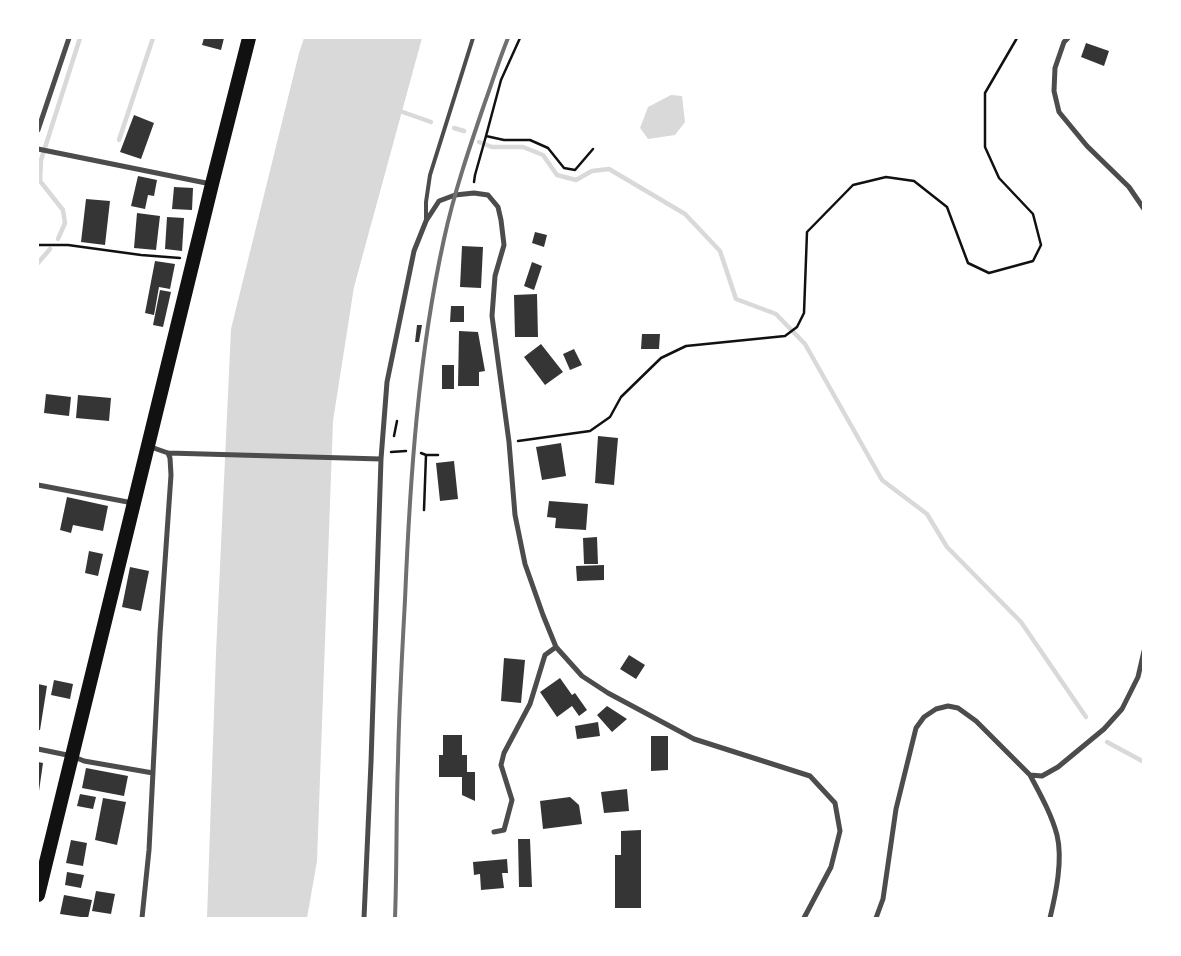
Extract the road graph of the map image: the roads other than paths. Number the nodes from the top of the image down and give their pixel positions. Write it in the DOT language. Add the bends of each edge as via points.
graph roads {
  1 [pos="69,38"];
  2 [pos="249,38"];
  3 [pos="473,38"];
  4 [pos="1068,38"];
  5 [pos="38,130"];
  6 [pos="38,149"];
  7 [pos="212,184"];
  8 [pos="1144,209"];
  9 [pos="426,221"];
  10 [pos="148,446"];
  11 [pos="168,453"];
  12 [pos="381,459"];
  13 [pos="38,485"];
  14 [pos="134,503"];
  15 [pos="556,647"];
  16 [pos="1144,651"];
  17 [pos="38,749"];
  18 [pos="72,756"];
  19 [pos="153,774"];
  20 [pos="1030,775"];
  21 [pos="494,832"];
  22 [pos="38,895"];
  23 [pos="142,918"];
  24 [pos="364,918"];
  25 [pos="804,918"];
  26 [pos="876,918"];
  27 [pos="1050,918"];
  1 -- 5 [label="street"];
  2 -- 7 [label="highway"];
  3 -- 9 [label="lane" via="430,175"];
  4 -- 8 [label="street" via="1055,68 1054,91 1059,112 1129,187"];
  6 -- 7 [label="street"];
  7 -- 10 [label="highway"];
  9 -- 12 [label="street" via="414,251 387,382"];
  9 -- 15 [label="street" via="439,201 455,194 488,195 498,206 504,245 495,276 492,316 515,515 525,564"];
  10 -- 11 [label="street"];
  10 -- 14 [label="highway"];
  11 -- 12 [label="street"];
  11 -- 19 [label="street" via="171,475"];
  12 -- 24 [label="street"];
  13 -- 14 [label="street"];
  14 -- 18 [label="highway"];
  15 -- 21 [label="street" via="545,655 530,704 504,754 501,765 512,800 504,830"];
  15 -- 25 [label="street" via="582,676 608,693 694,739 810,776 835,803 840,831 830,867"];
  16 -- 20 [label="street" via="1138,677 1122,709 1104,729 1058,767 1042,776"];
  17 -- 18 [label="street"];
  18 -- 19 [label="street"];
  18 -- 22 [label="highway"];
  19 -- 23 [label="street"];
  20 -- 26 [label="street" via="976,721 958,708 948,706 924,717 916,728 896,808 883,900"];
  20 -- 27 [label="street" via="1047,806 1057,836 1059,864"];
}
